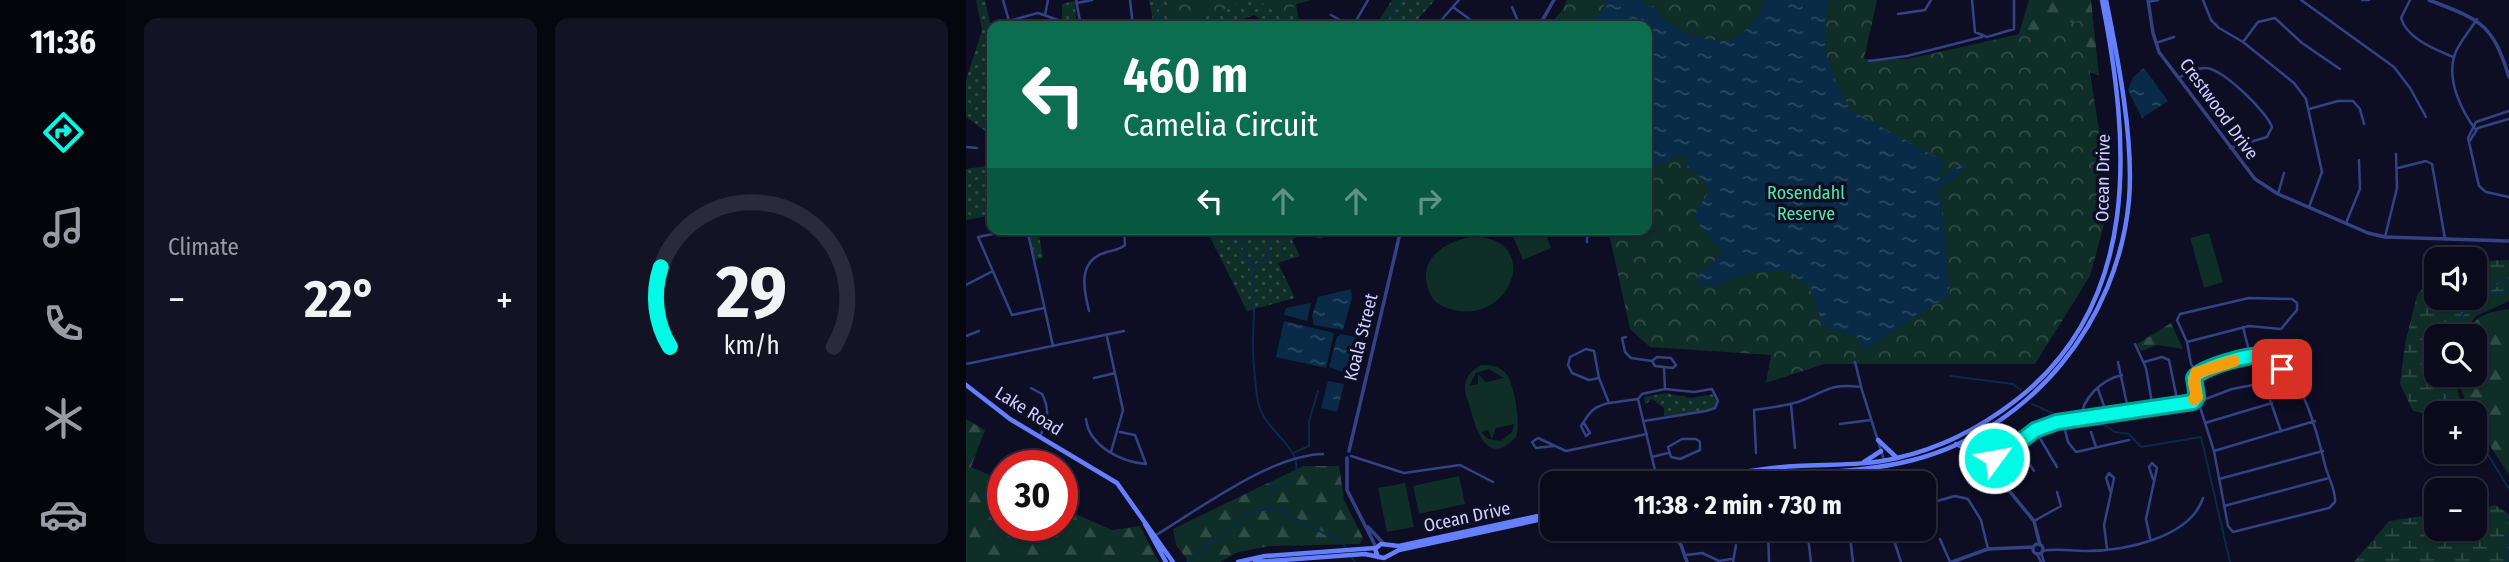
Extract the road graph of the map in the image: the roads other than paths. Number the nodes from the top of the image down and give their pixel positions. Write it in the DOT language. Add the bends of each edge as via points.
graph roads {
  1 [pos="1003,0"];
  2 [pos="1048,0"];
  3 [pos="1092,0"];
  4 [pos="1130,0"];
  5 [pos="1368,0"];
  6 [pos="1459,0"];
  7 [pos="1553,0"];
  8 [pos="1931,0"];
  9 [pos="1972,0"];
  10 [pos="2014,0"];
  11 [pos="2104,0"];
  12 [pos="2158,0"];
  13 [pos="2203,0"];
  14 [pos="2301,0"];
  15 [pos="2362,0"];
  16 [pos="2368,0"];
  17 [pos="2410,0"];
  18 [pos="2429,0"];
  19 [pos="2148,1"];
  20 [pos="1076,2"];
  21 [pos="1453,7"];
  22 [pos="1512,7"];
  23 [pos="1898,14"];
  24 [pos="1045,15"];
  25 [pos="1331,15"];
  26 [pos="2477,19"];
  27 [pos="1080,20"];
  28 [pos="1063,21"];
  29 [pos="1073,21"];
  30 [pos="1132,21"];
  31 [pos="1342,21"];
  32 [pos="1355,21"];
  33 [pos="1440,21"];
  34 [pos="1472,21"];
  35 [pos="1518,21"];
  36 [pos="1542,21"];
  37 [pos="1977,34"];
  38 [pos="1982,37"];
  39 [pos="2174,37"];
  40 [pos="1972,41"];
  41 [pos="2243,42"];
  42 [pos="2156,43"];
  43 [pos="2454,57"];
  44 [pos="1869,61"];
  45 [pos="2340,69"];
  46 [pos="2180,77"];
  47 [pos="2509,77"];
  48 [pos="2309,109"];
  49 [pos="2509,111"];
  50 [pos="2426,117"];
  51 [pos="2509,119"];
  52 [pos="2364,124"];
  53 [pos="2473,126"];
  54 [pos="2476,130"];
  55 [pos="2469,145"];
  56 [pos="966,146"];
  57 [pos="977,148"];
  58 [pos="2230,148"];
  59 [pos="2396,154"];
  60 [pos="2359,160"];
  61 [pos="2398,168"];
  62 [pos="2284,173"];
  63 [pos="2278,194"];
  64 [pos="2509,197"];
  65 [pos="2120,203"];
  66 [pos="2129,205"];
  67 [pos="2309,207"];
  68 [pos="2346,223"];
  69 [pos="988,235"];
  70 [pos="1028,235"];
  71 [pos="1124,235"];
  72 [pos="1400,235"];
  73 [pos="1587,235"];
  74 [pos="2385,237"];
  75 [pos="2445,239"];
  76 [pos="2509,241"];
  77 [pos="1587,242"];
  78 [pos="993,271"];
  79 [pos="966,285"];
  80 [pos="1044,308"];
  81 [pos="1089,312"];
  82 [pos="2244,327"];
  83 [pos="979,331"];
  84 [pos="1124,331"];
  85 [pos="1107,335"];
  86 [pos="966,336"];
  87 [pos="1626,337"];
  88 [pos="2187,342"];
  89 [pos="2135,344"];
  90 [pos="1053,347"];
  91 [pos="2251,356"];
  92 [pos="1652,361"];
  93 [pos="1855,362"];
  94 [pos="2118,362"];
  95 [pos="2144,362"];
  96 [pos="966,364"];
  97 [pos="1664,368"];
  98 [pos="1115,373"];
  99 [pos="2196,373"];
  100 [pos="2122,375"];
  101 [pos="1094,378"];
  102 [pos="1599,378"];
  103 [pos="966,384"];
  104 [pos="1861,387"];
  105 [pos="1031,388"];
  106 [pos="2098,389"];
  107 [pos="1665,390"];
  108 [pos="2197,397"];
  109 [pos="1638,399"];
  110 [pos="2203,400"];
  111 [pos="2193,402"];
  112 [pos="1609,403"];
  113 [pos="1791,404"];
  114 [pos="2178,404"];
  115 [pos="2272,404"];
  116 [pos="2104,405"];
  117 [pos="2200,407"];
  118 [pos="2153,409"];
  119 [pos="2128,410"];
  120 [pos="1086,419"];
  121 [pos="1871,420"];
  122 [pos="2081,420"];
  123 [pos="1644,421"];
  124 [pos="2063,421"];
  125 [pos="2315,421"];
  126 [pos="2205,423"];
  127 [pos="1583,424"];
  128 [pos="1840,424"];
  129 [pos="1993,424"];
  130 [pos="2035,430"];
  131 [pos="2281,431"];
  132 [pos="1120,432"];
  133 [pos="2091,432"];
  134 [pos="1647,434"];
  135 [pos="1969,435"];
  136 [pos="1040,436"];
  137 [pos="1878,440"];
  138 [pos="2129,440"];
  139 [pos="1956,444"];
  140 [pos="2017,444"];
  141 [pos="1553,446"];
  142 [pos="1977,447"];
  143 [pos="2096,447"];
  144 [pos="1795,448"];
  145 [pos="1881,451"];
  146 [pos="2214,451"];
  147 [pos="2322,451"];
  148 [pos="1111,452"];
  149 [pos="1668,453"];
  150 [pos="1756,453"];
  151 [pos="1323,454"];
  152 [pos="1349,455"];
  153 [pos="1980,455"];
  154 [pos="1652,457"];
  155 [pos="1896,458"];
  156 [pos="2006,460"];
  157 [pos="1985,461"];
  158 [pos="1886,463"];
  159 [pos="1860,464"];
  160 [pos="2057,467"];
  161 [pos="1655,471"];
  162 [pos="1744,471"];
  163 [pos="1824,471"];
  164 [pos="2034,471"];
  165 [pos="2329,477"];
  166 [pos="2219,479"];
  167 [pos="2002,480"];
  168 [pos="1493,482"];
  169 [pos="2154,482"];
  170 [pos="2057,492"];
  171 [pos="2111,493"];
  172 [pos="2203,498"];
  173 [pos="1936,501"];
  174 [pos="2224,506"];
  175 [pos="1540,517"];
  176 [pos="1540,518"];
  177 [pos="2034,521"];
  178 [pos="1366,526"];
  179 [pos="1154,536"];
  180 [pos="1940,539"];
  181 [pos="2150,539"];
  182 [pos="1678,541"];
  183 [pos="1768,541"];
  184 [pos="1809,541"];
  185 [pos="1851,541"];
  186 [pos="1894,541"];
  187 [pos="1386,544"];
  188 [pos="1736,545"];
  189 [pos="1376,547"];
  190 [pos="1988,549"];
  191 [pos="2038,549"];
  192 [pos="2107,549"];
  193 [pos="1356,553"];
  194 [pos="1340,554"];
  195 [pos="1389,555"];
  196 [pos="1686,555"];
  197 [pos="1379,558"];
  198 [pos="1732,560"];
  199 [pos="1718,561"];
  200 [pos="1167,562"];
  201 [pos="1173,562"];
  202 [pos="1238,562"];
  203 [pos="1255,562"];
  204 [pos="1688,562"];
  205 [pos="1769,562"];
  206 [pos="1811,562"];
  207 [pos="1853,562"];
  208 [pos="1901,562"];
  209 [pos="1951,562"];
  210 [pos="2042,562"];
  1 -- 24 [label="street" via="1009,21"];
  2 -- 24 [label="street"];
  3 -- 20 [label="street"];
  4 -- 30 [label="street"];
  5 -- 32 [label="street"];
  6 -- 21 [label="street"];
  7 -- 36 [label="street"];
  8 -- 23 [label="street" via="1925,10"];
  9 -- 37 [label="street"];
  10 -- 38 [label="street" via="2014,29"];
  11 -- 65 [label="main road, Ocean Drive" via="2121,159"];
  11 -- 66 [label="main road, Ocean Drive" via="2130,167"];
  12 -- 19 [label="street"];
  13 -- 41 [label="street" via="2211,20"];
  14 -- 50 [label="street" via="2394,67"];
  15 -- 16 [label="street"];
  17 -- 43 [label="street" via="2401,18 2405,28"];
  18 -- 26 [label="street"];
  19 -- 42 [label="street, Crestwood Drive"];
  20 -- 27 [label="street"];
  21 -- 33 [label="street"];
  21 -- 34 [label="street"];
  22 -- 35 [label="street"];
  24 -- 28 [label="street"];
  25 -- 31 [label="street"];
  26 -- 43 [label="street"];
  26 -- 47 [label="street" via="2492,36"];
  27 -- 29 [label="street"];
  37 -- 38 [label="street"];
  37 -- 40 [label="street"];
  38 -- 40 [label="street"];
  39 -- 42 [label="street"];
  40 -- 44 [label="street"];
  41 -- 45 [label="street" via="2258,23 2275,18"];
  41 -- 48 [label="street" via="2301,90"];
  42 -- 46 [label="street, Crestwood Drive"];
  43 -- 53 [label="street" via="2460,104"];
  46 -- 58 [label="street, Crestwood Drive"];
  46 -- 58 [label="street" via="2211,69 2268,119 2272,127 2267,137"];
  48 -- 52 [label="street" via="2353,101"];
  48 -- 67 [label="street" via="2322,172"];
  49 -- 53 [label="street"];
  51 -- 54 [label="street"];
  53 -- 54 [label="street"];
  53 -- 55 [label="street"];
  54 -- 55 [label="street"];
  55 -- 64 [label="street" via="2479,186"];
  56 -- 57 [label="street"];
  58 -- 63 [label="street, Crestwood Drive" via="2249,173"];
  59 -- 61 [label="street"];
  60 -- 68 [label="street" via="2360,189"];
  61 -- 74 [label="street"];
  61 -- 75 [label="street" via="2426,161 2432,164"];
  62 -- 63 [label="street"];
  63 -- 67 [label="street, Crestwood Drive"];
  65 -- 66 [label="main road"];
  65 -- 135 [label="main road, Ocean Drive" via="2106,271 2080,330 2039,382"];
  66 -- 129 [label="main road, Ocean Drive" via="2112,274 2079,341 2032,396"];
  67 -- 68 [label="street, Crestwood Drive"];
  68 -- 74 [label="street, Crestwood Drive"];
  69 -- 78 [label="street" via="978,237"];
  70 -- 80 [label="street"];
  71 -- 81 [label="street" via="1125,245 1098,256 1085,271"];
  72 -- 152 [label="street, Koala Street"];
  73 -- 77 [label="street"];
  74 -- 75 [label="street, Crestwood Drive"];
  75 -- 76 [label="street, Crestwood Drive"];
  78 -- 79 [label="street"];
  78 -- 80 [label="street" via="1012,314"];
  80 -- 90 [label="street"];
  82 -- 88 [label="street"];
  82 -- 88 [label="street" via="2281,329 2297,310 2297,303 2249,298 2180,314 2177,320"];
  82 -- 91 [label="street"];
  83 -- 86 [label="street"];
  84 -- 85 [label="street"];
  85 -- 90 [label="street"];
  85 -- 98 [label="street"];
  87 -- 92 [label="street" via="1622,340 1627,355"];
  88 -- 99 [label="street"];
  89 -- 95 [label="street"];
  90 -- 96 [label="street"];
  91 -- 99 [label="street"];
  91 -- 125 [label="street" via="2263,356 2282,369"];
  92 -- 97 [label="street"];
  92 -- 97 [label="street" via="1657,357 1675,360 1675,366"];
  93 -- 104 [label="street"];
  94 -- 100 [label="street"];
  95 -- 114 [label="street" via="2162,357 2169,360"];
  95 -- 118 [label="street"];
  97 -- 107 [label="street"];
  98 -- 101 [label="street"];
  98 -- 132 [label="street" via="1123,410"];
  99 -- 108 [label="street"];
  100 -- 106 [label="street" via="2107,379"];
  100 -- 119 [label="street"];
  102 -- 102 [label="street" via="1590,380 1572,373 1570,357 1586,349 1594,351"];
  102 -- 112 [label="street"];
  103 -- 136 [label="main road, Lake Road"];
  104 -- 113 [label="street" via="1833,386"];
  104 -- 121 [label="street"];
  105 -- 136 [label="street" via="1042,394 1048,412"];
  106 -- 116 [label="street"];
  106 -- 122 [label="street" via="2084,404"];
  107 -- 109 [label="street"];
  107 -- 123 [label="street" via="1712,389 1718,401 1706,411"];
  108 -- 110 [label="street"];
  108 -- 111 [label="street"];
  109 -- 112 [label="street"];
  109 -- 123 [label="street"];
  110 -- 115 [label="street" via="2255,383"];
  110 -- 117 [label="street"];
  111 -- 114 [label="street"];
  111 -- 117 [label="street"];
  112 -- 127 [label="street" via="1593,407"];
  113 -- 144 [label="street"];
  113 -- 150 [label="street" via="1754,410"];
  114 -- 118 [label="street"];
  115 -- 126 [label="street"];
  115 -- 131 [label="street"];
  117 -- 126 [label="street"];
  118 -- 119 [label="street"];
  119 -- 122 [label="street"];
  120 -- 148 [label="street" via="1090,436"];
  121 -- 128 [label="street"];
  121 -- 137 [label="street"];
  122 -- 124 [label="street"];
  123 -- 134 [label="street"];
  124 -- 130 [label="street"];
  124 -- 143 [label="street" via="2074,452"];
  125 -- 131 [label="street"];
  125 -- 147 [label="street"];
  126 -- 146 [label="street"];
  129 -- 135 [label="main road, Ocean Drive"];
  129 -- 142 [label="main road"];
  130 -- 140 [label="street"];
  130 -- 160 [label="street"];
  131 -- 146 [label="street"];
  132 -- 148 [label="street"];
  132 -- 148 [label="street" via="1135,435 1146,464 1131,463"];
  133 -- 143 [label="street"];
  134 -- 141 [label="street" via="1568,451"];
  134 -- 154 [label="street"];
  135 -- 139 [label="main road, Ocean Drive"];
  135 -- 142 [label="street"];
  135 -- 153 [label="street"];
  135 -- 155 [label="main road, Ocean Drive"];
  136 -- 179 [label="main road, Lake Road" via="1117,483"];
  137 -- 145 [label="street"];
  137 -- 155 [label="main road"];
  138 -- 143 [label="street"];
  139 -- 153 [label="main road"];
  139 -- 158 [label="main road, Ocean Drive" via="1916,459"];
  140 -- 156 [label="street"];
  140 -- 164 [label="street"];
  141 -- 141 [label="street" via="1536,448 1532,442 1538,438"];
  142 -- 157 [label="street"];
  145 -- 158 [label="street"];
  145 -- 159 [label="main road"];
  146 -- 166 [label="street"];
  147 -- 165 [label="street"];
  147 -- 166 [label="street"];
  149 -- 149 [label="street" via="1670,445 1682,439 1696,439 1701,444 1696,453 1680,459"];
  149 -- 154 [label="street"];
  151 -- 179 [label="street" via="1280,462"];
  152 -- 168 [label="street" via="1404,473 1460,465"];
  152 -- 178 [label="street, Koala Street" via="1347,490"];
  153 -- 157 [label="street"];
  154 -- 161 [label="street"];
  155 -- 158 [label="main road, Ocean Drive"];
  156 -- 157 [label="street"];
  156 -- 167 [label="street" via="2010,470"];
  157 -- 167 [label="street"];
  158 -- 159 [label="main road, Ocean Drive"];
  158 -- 163 [label="main road, Ocean Drive"];
  159 -- 162 [label="main road, Ocean Drive"];
  165 -- 174 [label="street"];
  165 -- 174 [label="street" via="2336,496 2333,505 2241,532 2230,530"];
  166 -- 174 [label="street"];
  167 -- 177 [label="street"];
  169 -- 181 [label="street" via="2146,519"];
  170 -- 177 [label="street" via="2061,506"];
  171 -- 171 [label="street" via="2106,478 2109,473 2114,478"];
  171 -- 192 [label="street" via="2104,525"];
  172 -- 181 [label="street" via="2185,525"];
  173 -- 190 [label="street" via="1955,496 1968,499 1981,520"];
  175 -- 187 [label="main road, Ocean Drive" via="1399,546"];
  176 -- 195 [label="main road, Ocean Drive"];
  177 -- 191 [label="street"];
  178 -- 187 [label="street, Koala Street"];
  178 -- 189 [label="street, Koala Street"];
  179 -- 200 [label="main road, Lake Road"];
  179 -- 201 [label="main road, Lake Road"];
  180 -- 209 [label="street"];
  181 -- 192 [label="street"];
  182 -- 196 [label="street"];
  183 -- 205 [label="street"];
  184 -- 206 [label="street"];
  185 -- 207 [label="street"];
  186 -- 208 [label="street"];
  187 -- 189 [label="main road, Ocean Drive"];
  187 -- 195 [label="main road"];
  188 -- 198 [label="street"];
  189 -- 193 [label="main road"];
  189 -- 197 [label="main road"];
  190 -- 191 [label="street"];
  190 -- 209 [label="street"];
  191 -- 192 [label="street"];
  191 -- 210 [label="street"];
  193 -- 194 [label="main road"];
  193 -- 197 [label="main road"];
  194 -- 202 [label="main road" via="1265,556"];
  194 -- 203 [label="main road"];
  195 -- 197 [label="main road, Ocean Drive"];
  196 -- 199 [label="street" via="1702,553"];
  196 -- 204 [label="street"];
  198 -- 199 [label="street"];
}
